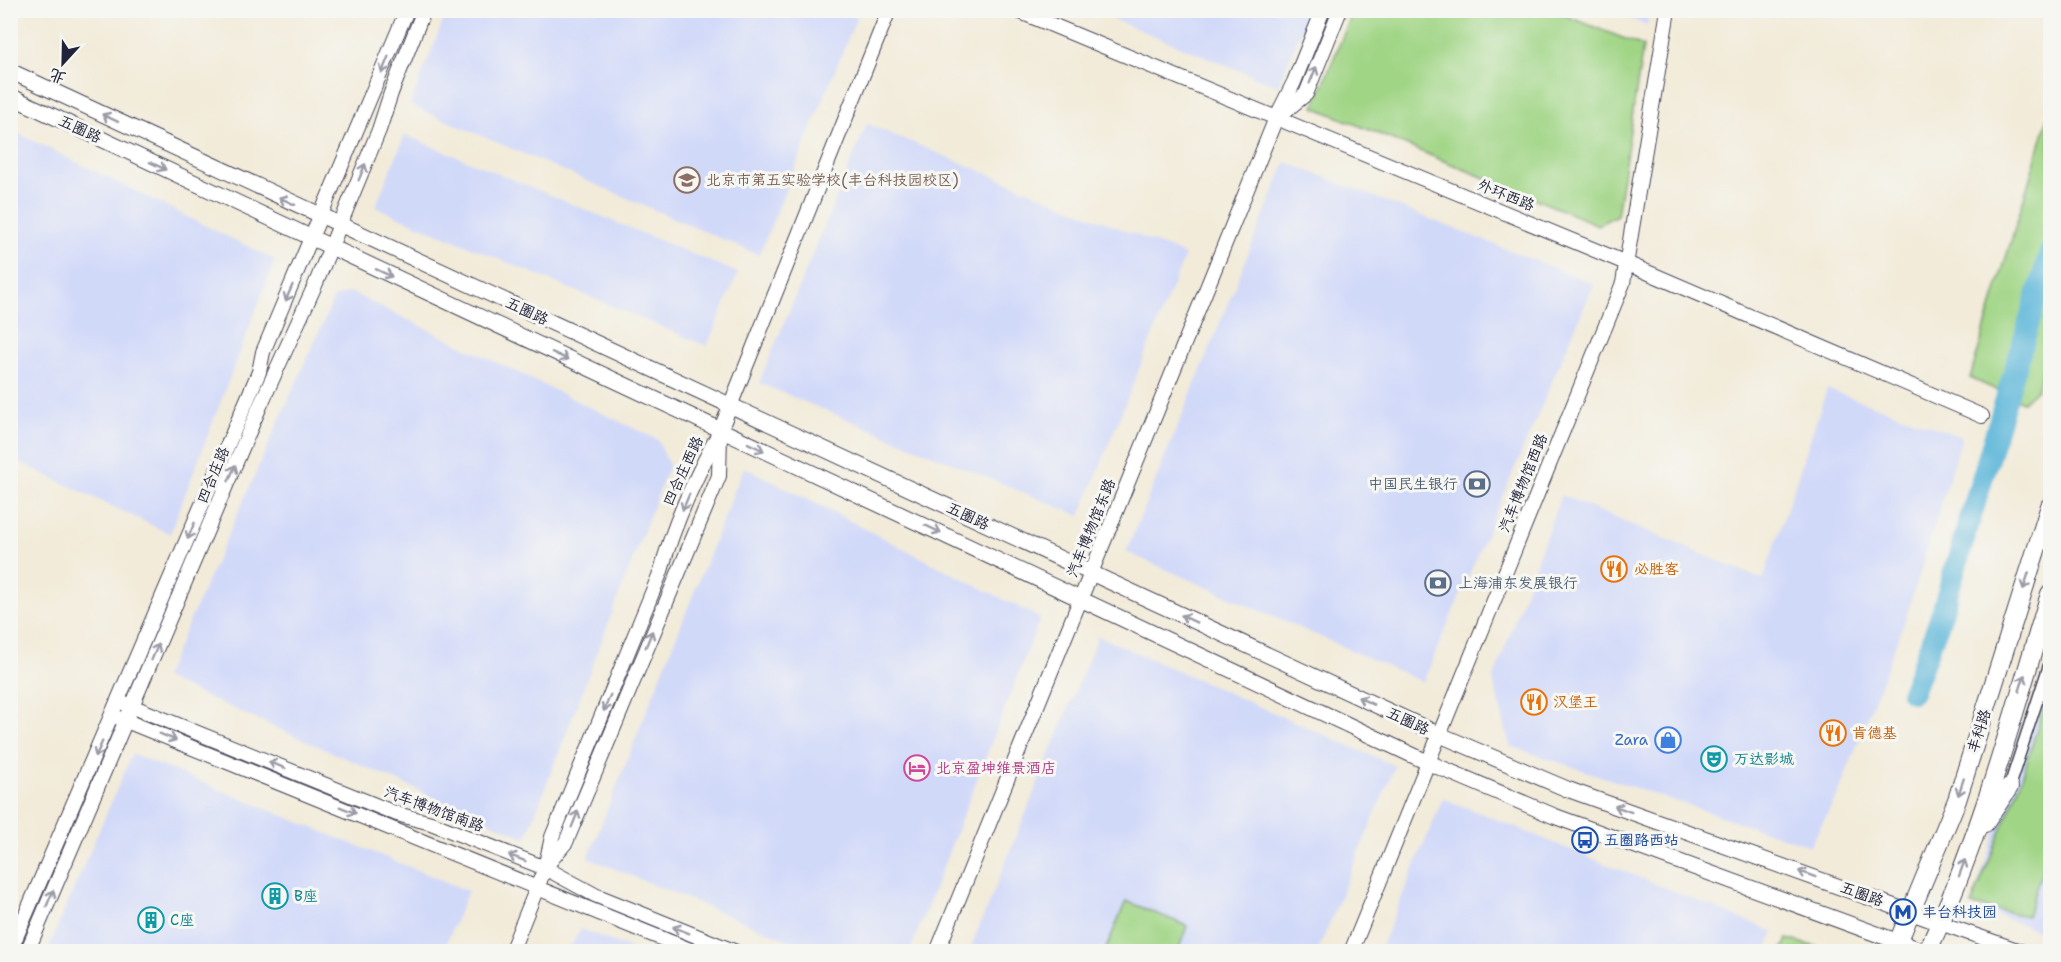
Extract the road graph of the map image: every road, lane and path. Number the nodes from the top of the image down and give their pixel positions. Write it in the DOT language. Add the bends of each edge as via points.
graph roads {
  1 [pos="407,10"];
  2 [pos="424,10"];
  3 [pos="889,10"];
  4 [pos="1016,10"];
  5 [pos="1323,10"];
  6 [pos="1340,10"];
  7 [pos="1668,10"];
  8 [pos="10,71"];
  9 [pos="10,96"];
  10 [pos="1276,118"];
  11 [pos="320,217"];
  12 [pos="340,226"];
  13 [pos="311,239"];
  14 [pos="331,248"];
  15 [pos="1626,263"];
  16 [pos="731,404"];
  17 [pos="1982,416"];
  18 [pos="720,431"];
  19 [pos="2050,506"];
  20 [pos="1091,574"];
  21 [pos="2050,594"];
  22 [pos="1080,599"];
  23 [pos="2050,662"];
  24 [pos="126,703"];
  25 [pos="120,718"];
  26 [pos="1438,734"];
  27 [pos="1427,762"];
  28 [pos="2009,787"];
  29 [pos="1970,844"];
  30 [pos="545,868"];
  31 [pos="537,888"];
  32 [pos="1910,912"];
  33 [pos="1941,923"];
  34 [pos="1896,946"];
  35 [pos="10,951"];
  36 [pos="27,951"];
  37 [pos="511,951"];
  38 [pos="695,951"];
  39 [pos="736,951"];
  40 [pos="937,951"];
  41 [pos="1350,951"];
  42 [pos="1926,951"];
  43 [pos="2023,951"];
  1 -- 11 [label="street, 四合庄路, one-way"];
  12 -- 2 [label="street, 四合庄路, one-way"];
  3 -- 16 [label="street"];
  4 -- 10 [label="street, 外环西路"];
  5 -- 10 [label="street, 汽车博物馆东路"];
  10 -- 6 [label="street, one-way" via="1306,94"];
  7 -- 15 [label="street, 汽车博物馆西路"];
  11 -- 8 [label="main road, 五圈路, one-way"];
  9 -- 13 [label="main road, 五圈路, one-way"];
  10 -- 15 [label="street, 外环西路"];
  10 -- 20 [label="street, 汽车博物馆东路"];
  11 -- 12 [label="main road, 五圈路"];
  11 -- 13 [label="street, 四合庄路"];
  12 -- 14 [label="street, 四合庄路"];
  12 -- 16 [label="main road, 五圈路"];
  13 -- 14 [label="main road, 五圈路"];
  13 -- 24 [label="street, 四合庄路, one-way"];
  14 -- 18 [label="main road, 五圈路, one-way"];
  24 -- 14 [label="street, 四合庄路, one-way"];
  15 -- 17 [label="street, 外环西路"];
  15 -- 26 [label="street, 汽车博物馆西路" via="1623,283"];
  16 -- 18 [label="street"];
  16 -- 20 [label="main road, 五圈路"];
  18 -- 22 [label="main road, 五圈路, one-way"];
  18 -- 30 [label="street, 四合庄西路, one-way" via="669,540 661,572 552,837"];
  30 -- 18 [label="street, 四合庄西路, one-way" via="566,842 719,476"];
  19 -- 32 [label="main road, 丰科路, one-way" via="1957,800"];
  20 -- 22 [label="street, 汽车博物馆东路"];
  26 -- 20 [label="main road, 五圈路, one-way"];
  29 -- 21 [label="main road, 丰科路, one-way"];
  22 -- 27 [label="main road, 五圈路"];
  22 -- 40 [label="street, 汽车博物馆东路"];
  23 -- 28 [label="street"];
  24 -- 25 [label="street, 四合庄路"];
  30 -- 24 [label="street, 汽车博物馆南路, one-way" via="431,823 396,814"];
  25 -- 31 [label="street, 汽车博物馆南路, one-way"];
  25 -- 35 [label="street, 四合庄路, one-way"];
  36 -- 25 [label="street, 四合庄路, one-way"];
  26 -- 27 [label="street, 汽车博物馆西路"];
  32 -- 26 [label="main road, 五圈路, one-way" via="1567,789"];
  27 -- 34 [label="main road, 五圈路" via="1554,816"];
  27 -- 41 [label="street, 汽车博物馆西路"];
  28 -- 29 [label="main road"];
  33 -- 29 [label="main road, 丰科路, one-way"];
  30 -- 31 [label="street, 四合庄西路"];
  39 -- 30 [label="street, 汽车博物馆南路, one-way" via="595,895"];
  31 -- 37 [label="street, 四合庄西路"];
  31 -- 38 [label="street, 汽车博物馆南路"];
  32 -- 33 [label="main road, 五圈路"];
  32 -- 34 [label="main road, 丰科路"];
  33 -- 42 [label="main road, 丰科路"];
  33 -- 43 [label="street"];
  34 -- 42 [label="main road, 五圈路"];
}
